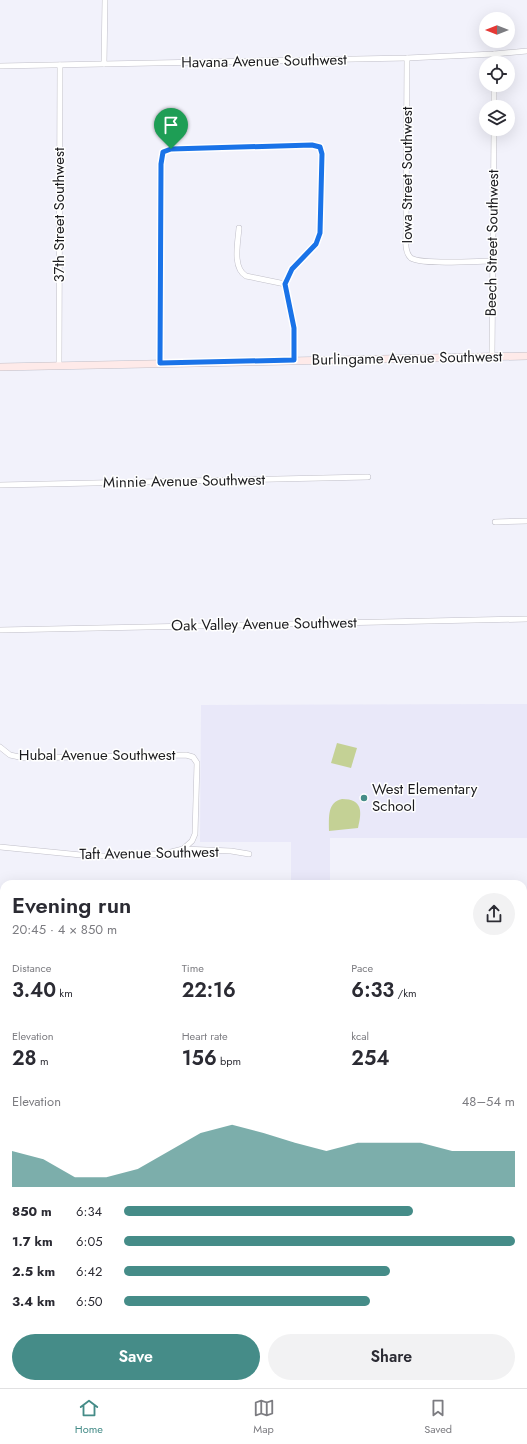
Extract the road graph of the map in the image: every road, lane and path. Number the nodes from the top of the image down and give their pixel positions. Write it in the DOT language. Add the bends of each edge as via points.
graph roads {
  1 [pos="105,0"];
  2 [pos="527,51"];
  3 [pos="494,54"];
  4 [pos="407,58"];
  5 [pos="104,64"];
  6 [pos="60,65"];
  7 [pos="0,66"];
  8 [pos="494,136"];
  9 [pos="239,228"];
  10 [pos="492,261"];
  11 [pos="285,284"];
  12 [pos="492,356"];
  13 [pos="527,356"];
  14 [pos="294,360"];
  15 [pos="160,363"];
  16 [pos="59,365"];
  17 [pos="0,367"];
  18 [pos="368,477"];
  19 [pos="0,485"];
  20 [pos="527,521"];
  21 [pos="495,522"];
  22 [pos="527,619"];
  23 [pos="0,630"];
  24 [pos="0,747"];
  25 [pos="0,847"];
  26 [pos="183,849"];
  27 [pos="249,854"];
  1 -- 5 [label="street"];
  2 -- 3 [label="street, Havana Avenue Southwest"];
  3 -- 4 [label="street, Havana Avenue Southwest"];
  4 -- 5 [label="street, Havana Avenue Southwest"];
  4 -- 10 [label="street, Iowa Street Southwest" via="408,252 412,258 426,262"];
  5 -- 6 [label="street, Havana Avenue Southwest"];
  6 -- 7 [label="street, Havana Avenue Southwest"];
  6 -- 16 [label="street, 37th Street Southwest"];
  8 -- 10 [label="street, Beech Street Southwest"];
  9 -- 11 [label="street" via="238,263 242,274"];
  10 -- 12 [label="street, Beech Street Southwest"];
  11 -- 14 [label="street" via="294,328"];
  11 -- 15 [label="street" via="292,269 316,244 320,233 320,147 312,145 171,149 163,152"];
  12 -- 13 [label="street, Burlingame Avenue Southwest"];
  12 -- 14 [label="street, Burlingame Avenue Southwest"];
  14 -- 15 [label="street, Burlingame Avenue Southwest"];
  15 -- 16 [label="street, Burlingame Avenue Southwest"];
  16 -- 17 [label="street, Burlingame Avenue Southwest"];
  18 -- 19 [label="street, Minnie Avenue Southwest"];
  20 -- 21 [label="street"];
  22 -- 23 [label="street, Oak Valley Avenue Southwest"];
  24 -- 26 [label="street, Hubal Avenue Southwest" via="10,755 24,758 186,755 193,757 197,763 195,834 192,841"];
  25 -- 26 [label="street, Taft Avenue Southwest" via="111,856 163,854"];
  26 -- 27 [label="street, Taft Avenue Southwest"];
}
